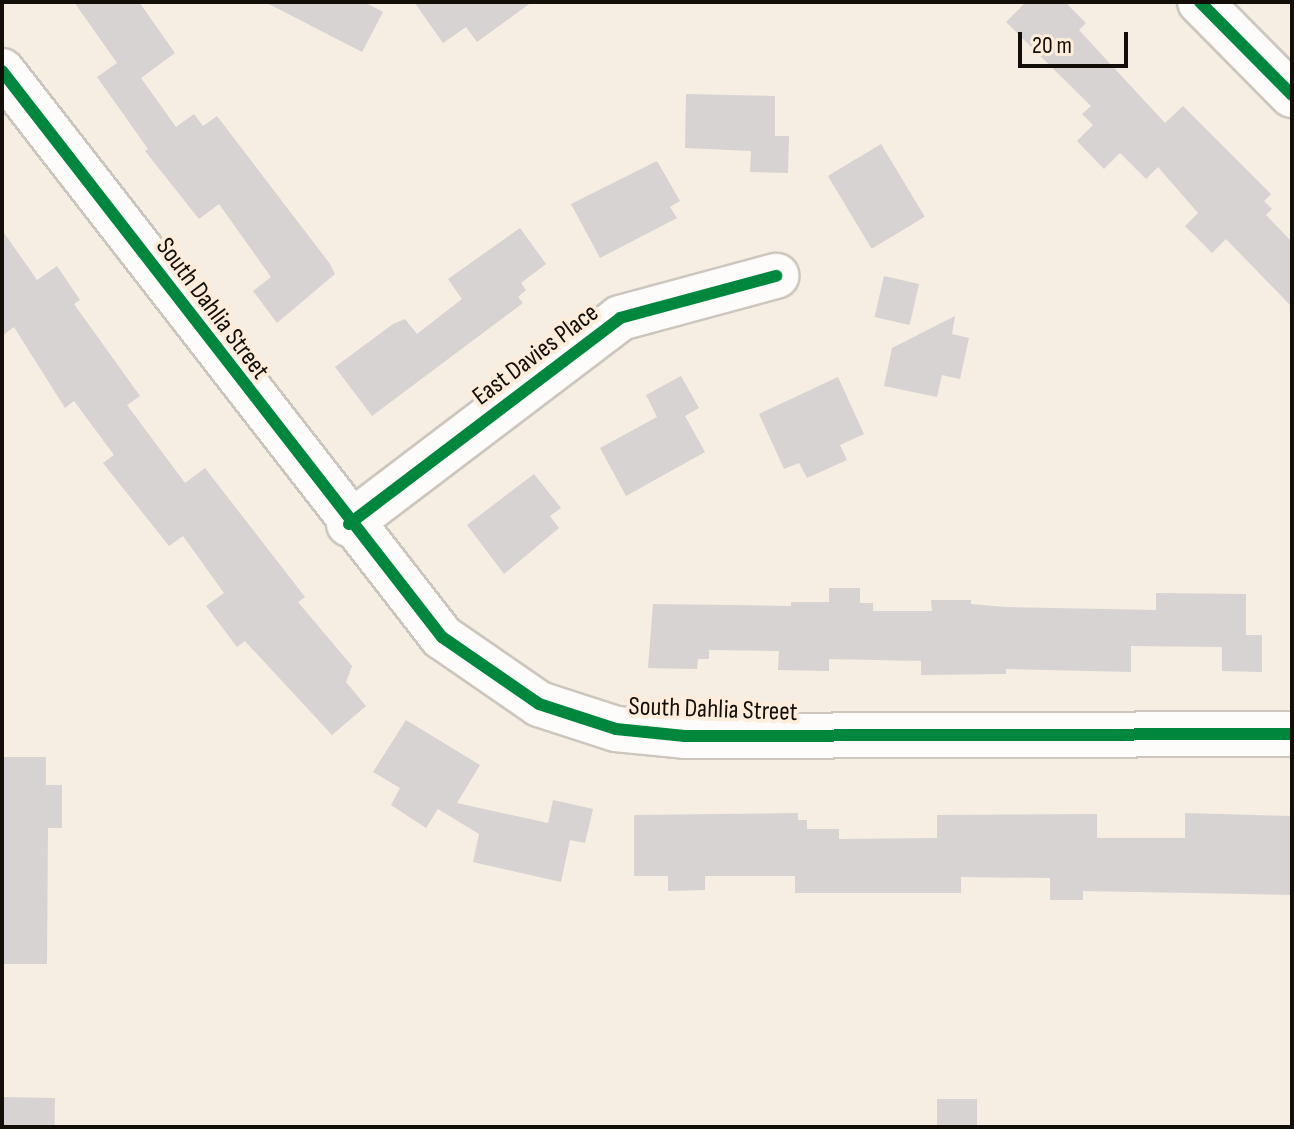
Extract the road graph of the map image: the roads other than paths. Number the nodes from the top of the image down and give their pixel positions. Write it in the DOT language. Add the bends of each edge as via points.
graph roads {
  1 [pos="1200,2"];
  2 [pos="2,71"];
  3 [pos="1292,95"];
  4 [pos="776,276"];
  5 [pos="349,524"];
  6 [pos="1292,734"];
  1 -- 3 [label="street"];
  2 -- 5 [label="street, South Dahlia Street"];
  4 -- 5 [label="street, East Davies Place" via="620,318"];
  5 -- 6 [label="street, South Dahlia Street" via="465,658 539,704 616,729 685,736"];
}
